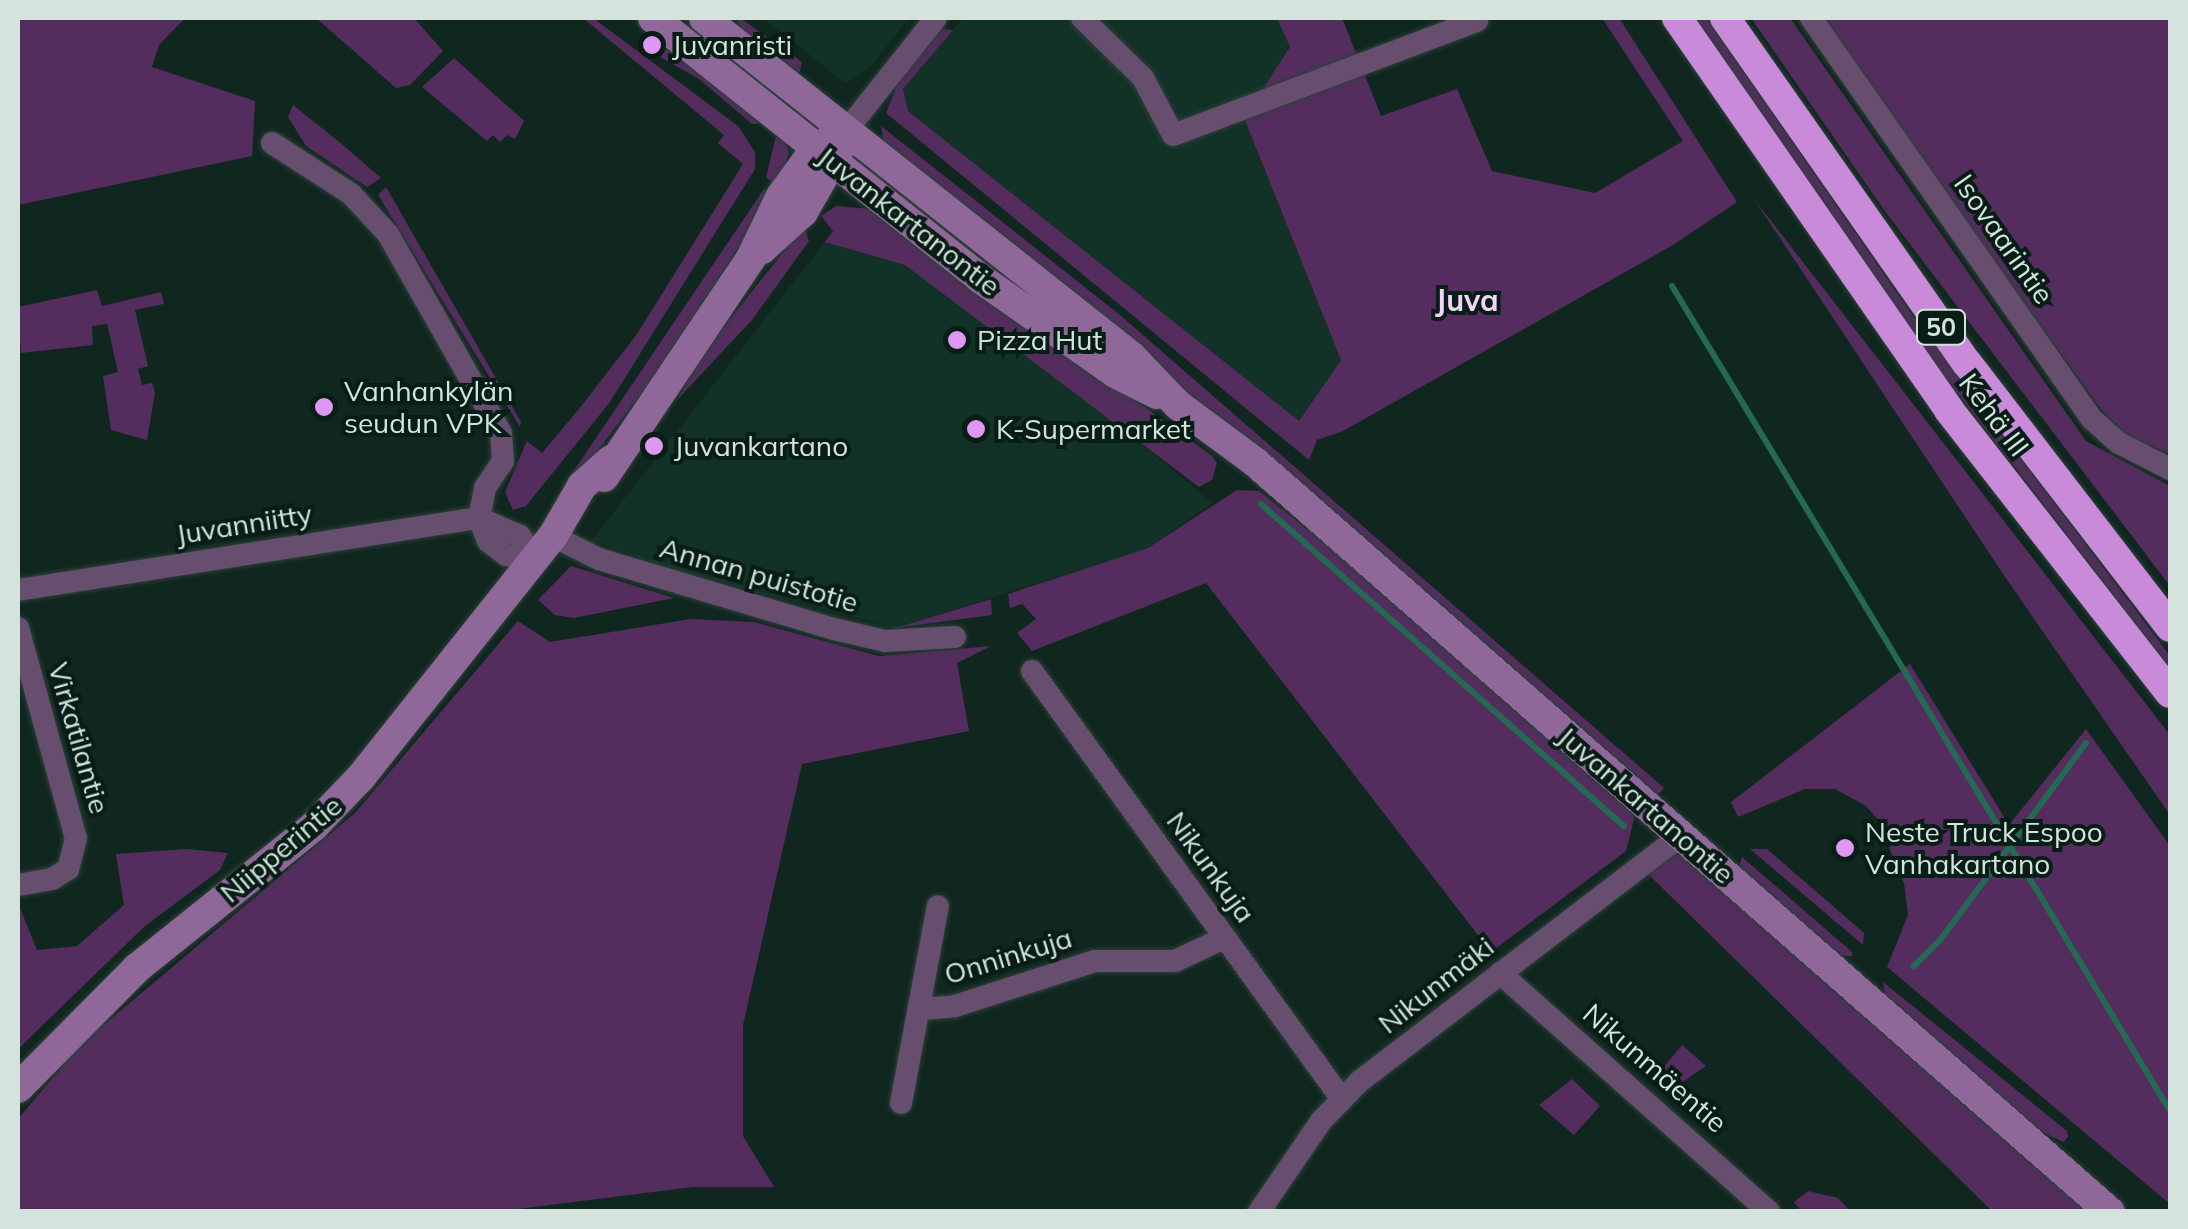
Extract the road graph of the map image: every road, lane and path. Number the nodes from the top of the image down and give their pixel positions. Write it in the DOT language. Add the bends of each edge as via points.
graph roads {
  1 [pos="653,18"];
  2 [pos="704,18"];
  3 [pos="936,18"];
  4 [pos="1082,18"];
  5 [pos="1677,18"];
  6 [pos="1725,18"];
  7 [pos="1811,18"];
  8 [pos="1477,21"];
  9 [pos="846,132"];
  10 [pos="272,144"];
  11 [pos="825,156"];
  12 [pos="1178,405"];
  13 [pos="2170,470"];
  14 [pos="479,518"];
  15 [pos="544,548"];
  16 [pos="18,590"];
  17 [pos="2170,627"];
  18 [pos="18,628"];
  19 [pos="955,637"];
  20 [pos="1032,671"];
  21 [pos="2170,693"];
  22 [pos="1680,836"];
  23 [pos="18,885"];
  24 [pos="938,906"];
  25 [pos="1224,938"];
  26 [pos="1500,974"];
  27 [pos="923,1008"];
  28 [pos="18,1088"];
  29 [pos="1341,1098"];
  30 [pos="901,1104"];
  31 [pos="1259,1212"];
  32 [pos="1768,1212"];
  33 [pos="2110,1212"];
  1 -- 11 [label="main road, Juvankartanontie"];
  2 -- 9 [label="main road, Juvankartanontie"];
  3 -- 9 [label="street"];
  4 -- 8 [label="street" via="1143,78 1173,134"];
  5 -- 21 [label="highway, Kehä III / 50" via="1949,410"];
  6 -- 17 [label="highway, Kehä III / 50" via="1967,362"];
  7 -- 13 [label="street, Isovaarintie" via="2092,419 2118,443"];
  9 -- 11 [label="main road, Niipperintie"];
  9 -- 12 [label="main road, Juvankartanontie" via="1130,356"];
  10 -- 14 [label="street" via="351,194 388,234 501,433 503,461 484,488"];
  11 -- 12 [label="main road, Juvankartanontie" via="1040,321 1115,373"];
  11 -- 15 [label="main road, Niipperintie" via="781,196 751,258 611,460 582,515"];
  12 -- 22 [label="main road, Juvankartanontie" via="1255,462"];
  14 -- 15 [label="street" via="502,522"];
  14 -- 16 [label="street, Juvanniitty"];
  15 -- 19 [label="street, Annan puistotie" via="884,641"];
  15 -- 28 [label="main road, Niipperintie" via="338,802 137,968"];
  18 -- 23 [label="street, Virkatilantie" via="76,838 68,869 52,880"];
  20 -- 25 [label="street, Nikunkuja"];
  22 -- 26 [label="street, Nikunmäki"];
  22 -- 33 [label="main road, Juvankartanontie"];
  24 -- 27 [label="street, Onninkuja"];
  25 -- 27 [label="street, Onninkuja" via="1175,961 1095,961 954,1006"];
  25 -- 29 [label="street, Nikunkuja"];
  26 -- 29 [label="street, Nikunmäki"];
  26 -- 32 [label="street, Nikunmäentie"];
  27 -- 30 [label="street, Onninkuja"];
  29 -- 31 [label="street, Nikunmäki"];
}
